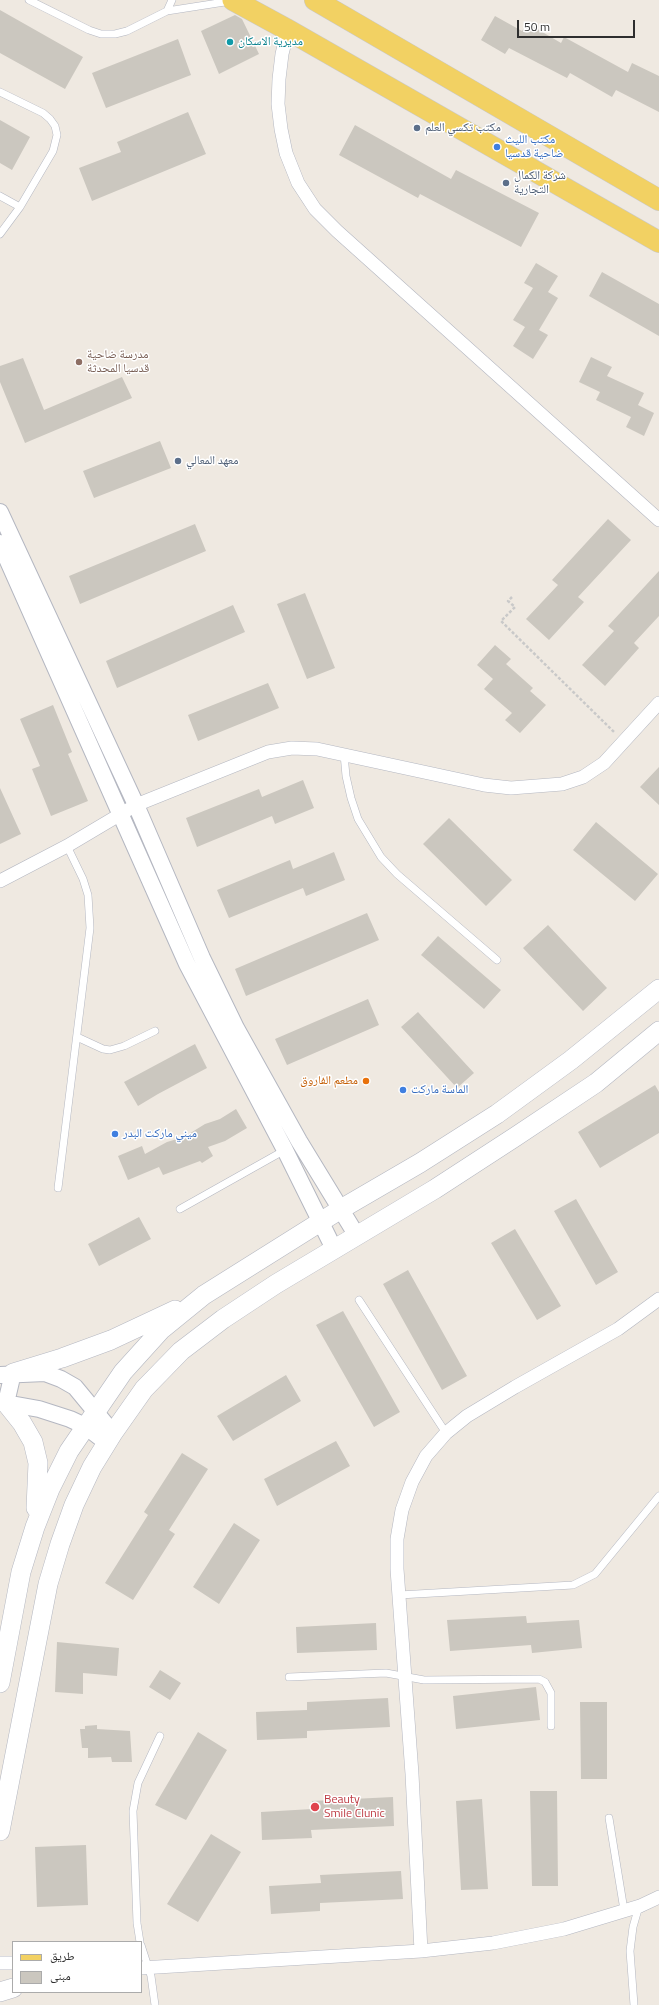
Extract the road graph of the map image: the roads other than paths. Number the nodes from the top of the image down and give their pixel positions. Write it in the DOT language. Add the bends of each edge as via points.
graph roads {
  1 [pos="29,0"];
  2 [pos="172,0"];
  3 [pos="234,0"];
  4 [pos="315,0"];
  5 [pos="167,11"];
  6 [pos="288,30"];
  7 [pos="0,92"];
  8 [pos="0,196"];
  9 [pos="659,200"];
  10 [pos="20,206"];
  11 [pos="0,234"];
  12 [pos="659,242"];
  13 [pos="0,512"];
  14 [pos="659,520"];
  15 [pos="0,543"];
  16 [pos="659,703"];
  17 [pos="344,754"];
  18 [pos="136,805"];
  19 [pos="119,814"];
  20 [pos="67,846"];
  21 [pos="0,881"];
  22 [pos="171,885"];
  23 [pos="154,893"];
  24 [pos="202,958"];
  25 [pos="497,960"];
  26 [pos="187,964"];
  27 [pos="659,989"];
  28 [pos="155,1031"];
  29 [pos="230,1031"];
  30 [pos="659,1031"];
  31 [pos="78,1037"];
  32 [pos="299,1141"];
  33 [pos="285,1150"];
  34 [pos="58,1188"];
  35 [pos="180,1209"];
  36 [pos="341,1209"];
  37 [pos="320,1222"];
  38 [pos="357,1236"];
  39 [pos="334,1249"];
  40 [pos="204,1294"];
  41 [pos="359,1300"];
  42 [pos="659,1300"];
  43 [pos="7,1374"];
  44 [pos="3,1402"];
  45 [pos="91,1419"];
  46 [pos="446,1433"];
  47 [pos="110,1438"];
  48 [pos="659,1496"];
  49 [pos="35,1528"];
  50 [pos="399,1595"];
  51 [pos="406,1675"];
  52 [pos="288,1678"];
  53 [pos="0,1683"];
  54 [pos="551,1726"];
  55 [pos="160,1736"];
  56 [pos="609,1818"];
  57 [pos="0,1831"];
  58 [pos="659,1897"];
  59 [pos="640,1906"];
  60 [pos="624,1910"];
  61 [pos="141,1941"];
  62 [pos="142,1949"];
  63 [pos="421,1951"];
  64 [pos="0,1963"];
  65 [pos="12,1963"];
  66 [pos="145,1967"];
  67 [pos="0,1985"];
  68 [pos="12,1988"];
  69 [pos="12,1988"];
  70 [pos="0,1992"];
  71 [pos="156,2005"];
  72 [pos="634,2005"];
  1 -- 5 [label="lane" via="101,34 127,31"];
  2 -- 5 [label="lane"];
  3 -- 5 [label="lane"];
  3 -- 6 [label="main road"];
  4 -- 9 [label="main road"];
  6 -- 12 [label="main road"];
  6 -- 14 [label="street" via="279,79 281,129 286,153 298,183 315,209"];
  7 -- 10 [label="lane" via="46,116 55,126 57,135 53,151"];
  8 -- 10 [label="lane"];
  10 -- 11 [label="lane"];
  13 -- 18 [label="street"];
  15 -- 19 [label="street"];
  16 -- 17 [label="street" via="604,763 583,777 562,784 535,787 484,785"];
  17 -- 18 [label="street" via="304,748 268,752"];
  17 -- 25 [label="lane" via="351,798 362,825 382,857 397,874"];
  18 -- 19 [label="street"];
  18 -- 22 [label="street"];
  19 -- 20 [label="street"];
  19 -- 23 [label="street"];
  20 -- 21 [label="street"];
  20 -- 31 [label="lane" via="83,879 90,911 89,944"];
  22 -- 23 [label="street"];
  22 -- 24 [label="street"];
  23 -- 26 [label="street"];
  24 -- 26 [label="street"];
  24 -- 29 [label="street"];
  26 -- 29 [label="street"];
  27 -- 36 [label="main road" via="571,1060 497,1114"];
  28 -- 31 [label="lane" via="110,1050"];
  29 -- 32 [label="street"];
  29 -- 33 [label="street"];
  30 -- 38 [label="main road" via="596,1083 436,1189"];
  31 -- 34 [label="lane"];
  32 -- 33 [label="street"];
  32 -- 36 [label="street"];
  33 -- 35 [label="lane"];
  33 -- 37 [label="street"];
  36 -- 37 [label="main road"];
  36 -- 38 [label="street"];
  37 -- 39 [label="street"];
  37 -- 40 [label="main road"];
  38 -- 39 [label="main road"];
  39 -- 47 [label="main road" via="223,1319 181,1351 144,1389"];
  40 -- 43 [label="main road" via="111,1340"];
  40 -- 45 [label="main road" via="161,1330 123,1372"];
  41 -- 46 [label="lane"];
  42 -- 46 [label="street" via="618,1329 467,1416"];
  43 -- 44 [label="street"];
  43 -- 45 [label="street" via="45,1374 61,1379 75,1387"];
  44 -- 45 [label="street"];
  44 -- 49 [label="main road" via="22,1423 33,1442 38,1464"];
  45 -- 47 [label="street"];
  45 -- 49 [label="main road" via="69,1451 53,1482"];
  46 -- 50 [label="street" via="423,1462 412,1482 402,1510 397,1539"];
  47 -- 57 [label="main road" via="92,1467 74,1505 48,1584"];
  48 -- 50 [label="lane" via="595,1574 573,1585"];
  49 -- 53 [label="main road" via="21,1572"];
  50 -- 51 [label="street"];
  51 -- 52 [label="lane" via="386,1673"];
  51 -- 54 [label="lane" via="424,1680 538,1678 545,1682 551,1694"];
  51 -- 63 [label="street"];
  55 -- 61 [label="lane" via="138,1783 133,1811 137,1923"];
  56 -- 60 [label="lane"];
  58 -- 59 [label="street"];
  59 -- 60 [label="street"];
  59 -- 72 [label="lane" via="633,1928 630,1951"];
  60 -- 63 [label="street" via="564,1928 493,1944"];
  62 -- 66 [label="lane"];
  63 -- 66 [label="street"];
  64 -- 65 [label="street"];
  66 -- 71 [label="lane"];
  67 -- 68 [label="street"];
  69 -- 70 [label="main road"];
}
